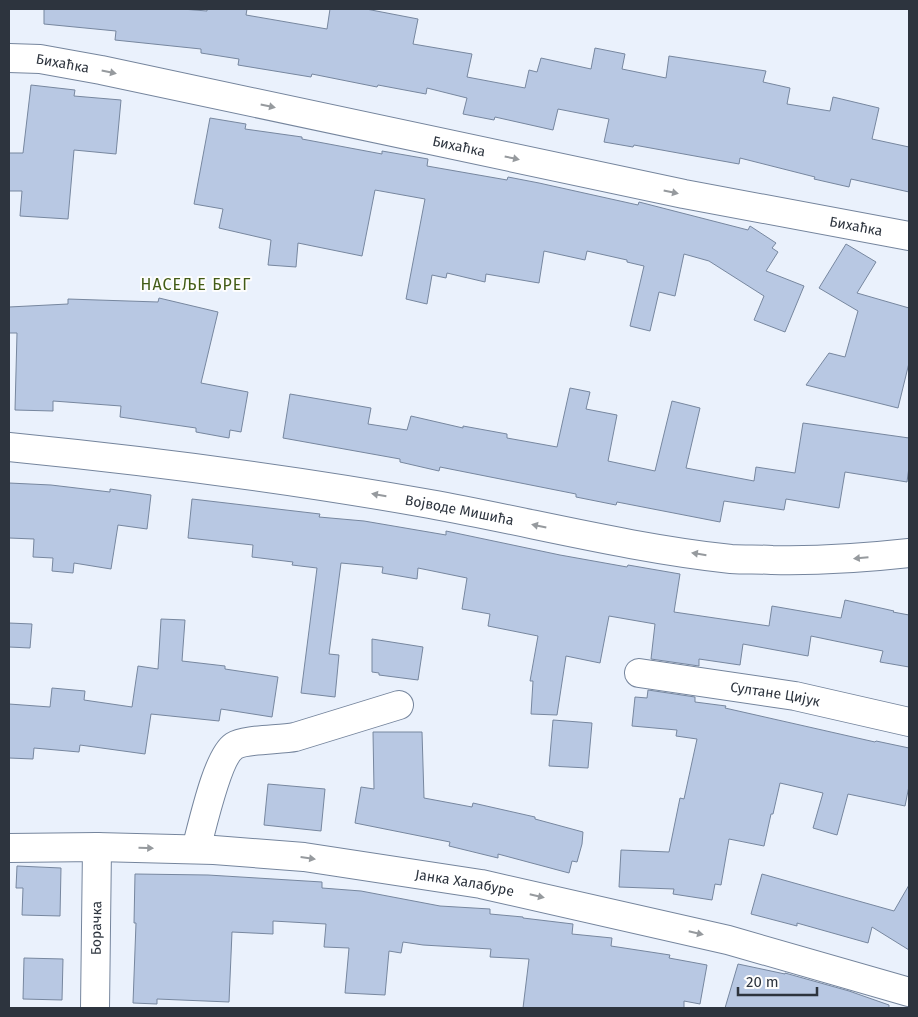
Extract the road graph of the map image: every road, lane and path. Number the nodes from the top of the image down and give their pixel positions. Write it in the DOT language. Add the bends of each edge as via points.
graph roads {
  1 [pos="9,58"];
  2 [pos="909,236"];
  3 [pos="9,447"];
  4 [pos="909,554"];
  5 [pos="639,673"];
  6 [pos="398,705"];
  7 [pos="909,722"];
  8 [pos="97,847"];
  9 [pos="9,848"];
  10 [pos="196,850"];
  11 [pos="909,992"];
  12 [pos="96,1008"];
  1 -- 2 [label="street, Бихаћка, one-way" via="40,59 101,70 684,194"];
  4 -- 3 [label="street, Војводе Мишића, one-way" via="808,560 732,559 596,538 432,504 305,483"];
  5 -- 7 [label="street, Султане Цијук" via="795,696"];
  6 -- 10 [label="street" via="295,737 233,746 217,775"];
  8 -- 9 [label="street, Јанка Халабуре"];
  8 -- 10 [label="street, Јанка Халабуре, one-way"];
  8 -- 12 [label="street, Борачка"];
  10 -- 11 [label="street, Јанка Халабуре, one-way" via="304,857 481,884 728,940"];
}
